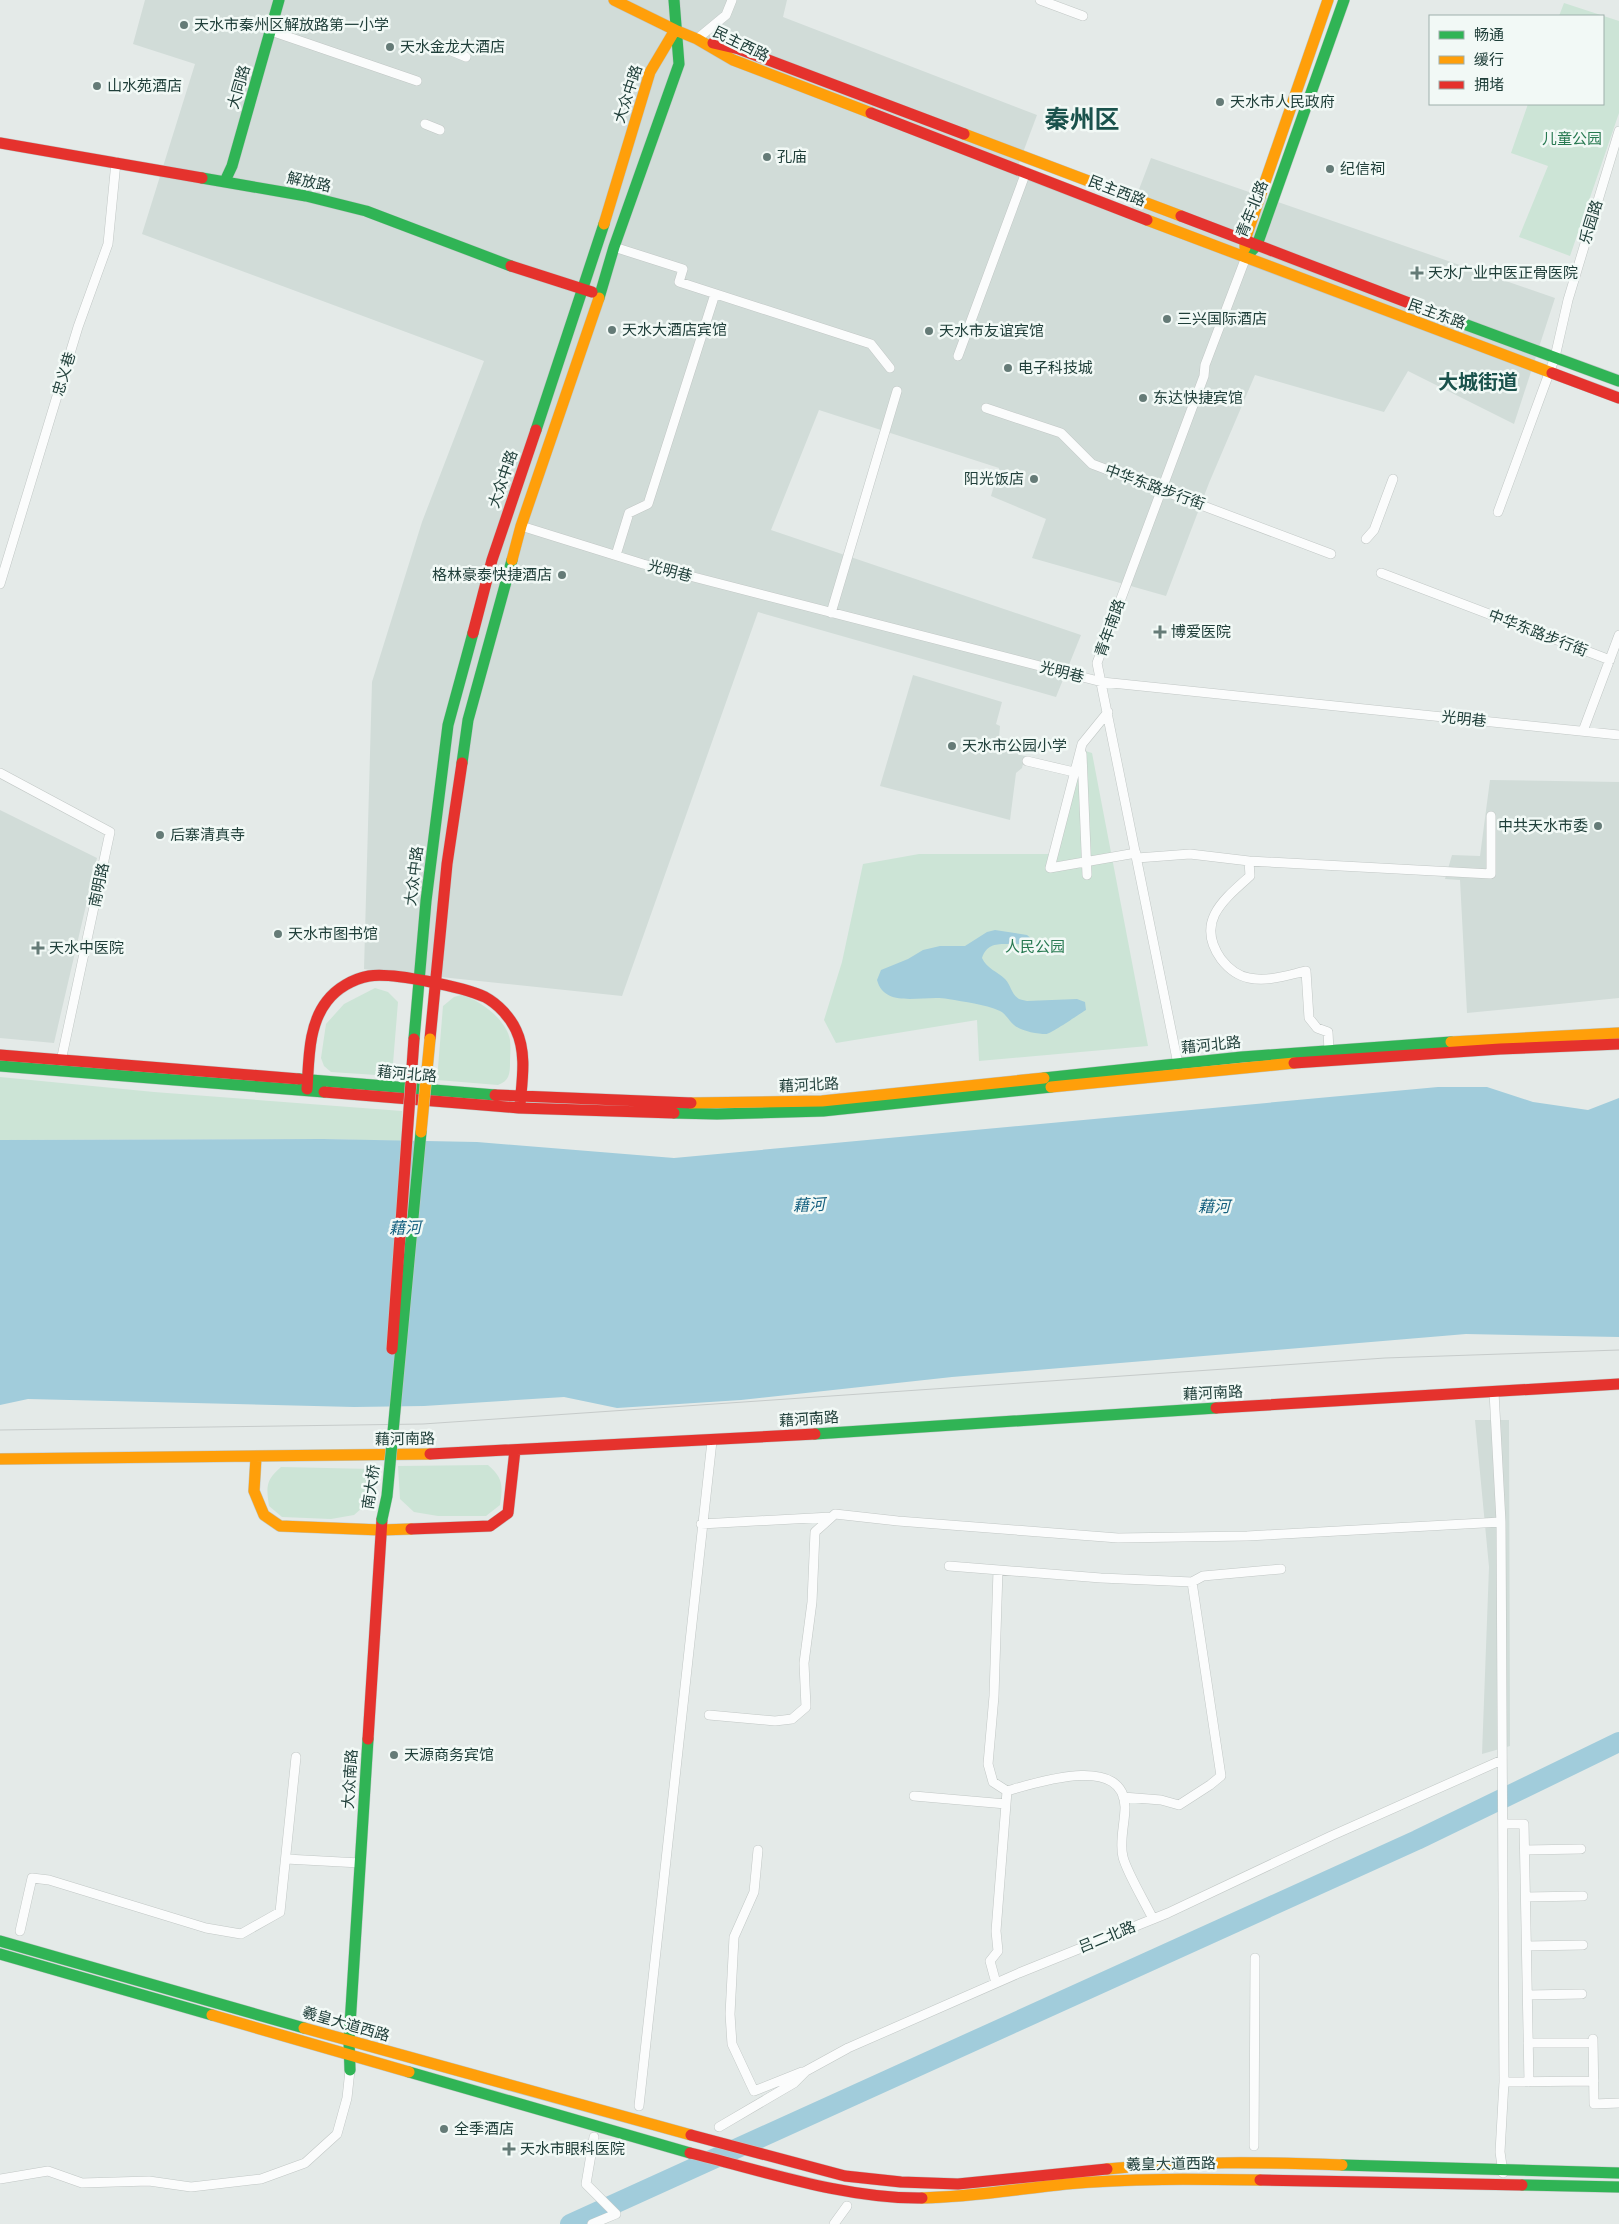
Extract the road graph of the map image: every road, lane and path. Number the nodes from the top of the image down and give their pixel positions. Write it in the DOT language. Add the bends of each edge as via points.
graph roads {
  1 [pos="279,0"];
  2 [pos="614,0"];
  3 [pos="674,0"];
  4 [pos="732,0"];
  5 [pos="1040,0"];
  6 [pos="1328,0"];
  7 [pos="1344,0"];
  8 [pos="1083,16"];
  9 [pos="675,30"];
  10 [pos="271,31"];
  11 [pos="697,39"];
  12 [pos="449,50"];
  13 [pos="466,57"];
  14 [pos="417,81"];
  15 [pos="425,124"];
  16 [pos="440,130"];
  17 [pos="1619,131"];
  18 [pos="0,143"];
  19 [pos="116,162"];
  20 [pos="1026,172"];
  21 [pos="225,181"];
  22 [pos="1245,240"];
  23 [pos="1257,244"];
  24 [pos="614,247"];
  25 [pos="1246,257"];
  26 [pos="584,289"];
  27 [pos="715,294"];
  28 [pos="600,295"];
  29 [pos="958,356"];
  30 [pos="1555,358"];
  31 [pos="890,368"];
  32 [pos="1550,372"];
  33 [pos="1619,381"];
  34 [pos="897,391"];
  35 [pos="1619,398"];
  36 [pos="986,408"];
  37 [pos="1393,479"];
  38 [pos="1163,490"];
  39 [pos="1498,512"];
  40 [pos="521,526"];
  41 [pos="1366,539"];
  42 [pos="1331,554"];
  43 [pos="616,555"];
  44 [pos="1381,573"];
  45 [pos="0,584"];
  46 [pos="831,613"];
  47 [pos="1619,635"];
  48 [pos="1610,660"];
  49 [pos="1102,682"];
  50 [pos="1108,712"];
  51 [pos="1583,731"];
  52 [pos="1619,735"];
  53 [pos="1082,744"];
  54 [pos="1027,761"];
  55 [pos="1074,772"];
  56 [pos="0,773"];
  57 [pos="1491,816"];
  58 [pos="1136,856"];
  59 [pos="1249,861"];
  60 [pos="1087,862"];
  61 [pos="1088,875"];
  62 [pos="418,982"];
  63 [pos="434,985"];
  64 [pos="1619,1033"];
  65 [pos="414,1039"];
  66 [pos="430,1039"];
  67 [pos="1619,1044"];
  68 [pos="1329,1051"];
  69 [pos="0,1055"];
  70 [pos="61,1061"];
  71 [pos="0,1066"];
  72 [pos="1180,1069"];
  73 [pos="308,1086"];
  74 [pos="520,1103"];
  75 [pos="1619,1384"];
  76 [pos="1494,1392"];
  77 [pos="712,1441"];
  78 [pos="515,1450"];
  79 [pos="256,1457"];
  80 [pos="0,1459"];
  81 [pos="831,1517"];
  82 [pos="1501,1522"];
  83 [pos="381,1524"];
  84 [pos="701,1524"];
  85 [pos="949,1566"];
  86 [pos="998,1570"];
  87 [pos="1281,1570"];
  88 [pos="1192,1582"];
  89 [pos="709,1715"];
  90 [pos="296,1757"];
  91 [pos="1502,1764"];
  92 [pos="1007,1791"];
  93 [pos="914,1796"];
  94 [pos="1123,1797"];
  95 [pos="1006,1804"];
  96 [pos="1504,1824"];
  97 [pos="1581,1849"];
  98 [pos="758,1850"];
  99 [pos="1525,1850"];
  100 [pos="286,1859"];
  101 [pos="360,1863"];
  102 [pos="1583,1896"];
  103 [pos="1526,1897"];
  104 [pos="1153,1919"];
  105 [pos="20,1931"];
  106 [pos="0,1941"];
  107 [pos="1583,1945"];
  108 [pos="1527,1946"];
  109 [pos="0,1954"];
  110 [pos="1255,1958"];
  111 [pos="996,1983"];
  112 [pos="1582,1994"];
  113 [pos="1528,1995"];
  114 [pos="349,2041"];
  115 [pos="1528,2044"];
  116 [pos="349,2054"];
  117 [pos="350,2070"];
  118 [pos="806,2071"];
  119 [pos="1594,2081"];
  120 [pos="1504,2082"];
  121 [pos="1529,2082"];
  122 [pos="1619,2104"];
  123 [pos="639,2106"];
  124 [pos="719,2127"];
  125 [pos="594,2137"];
  126 [pos="1254,2146"];
  127 [pos="1503,2170"];
  128 [pos="1619,2173"];
  129 [pos="0,2179"];
  130 [pos="1505,2184"];
  131 [pos="1619,2187"];
  132 [pos="847,2206"];
  133 [pos="592,2224"];
  134 [pos="834,2224"];
  1 -- 10 [label="main road, 大同路"];
  2 -- 9 [label="main road"];
  3 -- 9 [label="main road"];
  4 -- 11 [label="street" via="726,15"];
  5 -- 8 [label="street"];
  6 -- 22 [label="main road, 青年北路"];
  7 -- 23 [label="main road, 青年北路"];
  9 -- 11 [label="main road"];
  9 -- 24 [label="main road, 大众中路" via="679,64"];
  9 -- 26 [label="main road, 大众中路" via="650,72"];
  10 -- 14 [label="street"];
  10 -- 21 [label="main road, 大同路"];
  11 -- 20 [label="main road, 民主西路" via="733,60"];
  11 -- 22 [label="main road, 民主西路" via="739,49"];
  12 -- 13 [label="street"];
  15 -- 16 [label="street"];
  17 -- 30 [label="street, 乐园路" via="1568,300"];
  18 -- 19 [label="main road, 解放路"];
  19 -- 21 [label="main road, 解放路"];
  19 -- 45 [label="street, 忠义巷" via="108,244 78,327"];
  20 -- 25 [label="main road, 民主西路"];
  20 -- 29 [label="street"];
  21 -- 26 [label="main road, 解放路" via="366,210 512,266"];
  22 -- 23 [label="main road, 民主西路"];
  22 -- 25 [label="main road, 青年北路"];
  23 -- 25 [label="main road, 青年北路"];
  23 -- 30 [label="main road, 民主东路"];
  24 -- 27 [label="street" via="683,269 678,282"];
  24 -- 28 [label="main road, 大众中路"];
  25 -- 32 [label="main road, 民主东路"];
  25 -- 38 [label="street, 青年南路"];
  26 -- 28 [label="main road, 解放路"];
  26 -- 62 [label="main road, 大众中路" via="492,560 448,725"];
  27 -- 31 [label="street" via="871,344"];
  27 -- 43 [label="street" via="648,504 630,513"];
  28 -- 40 [label="main road, 大众中路"];
  30 -- 32 [label="street, 乐园路"];
  30 -- 33 [label="main road, 民主东路"];
  32 -- 35 [label="main road, 民主东路"];
  32 -- 39 [label="street, 乐园路"];
  34 -- 46 [label="street"];
  36 -- 38 [label="street, 中华东路步行街" via="1061,433 1092,464"];
  37 -- 41 [label="street" via="1374,530"];
  38 -- 42 [label="street, 中华东路步行街"];
  38 -- 49 [label="street, 青年南路" via="1097,663"];
  40 -- 43 [label="street, 光明巷"];
  40 -- 63 [label="main road, 大众中路" via="468,720 447,864"];
  43 -- 46 [label="street, 光明巷"];
  44 -- 48 [label="street, 中华东路步行街"];
  46 -- 49 [label="street, 光明巷"];
  47 -- 48 [label="street"];
  48 -- 51 [label="street"];
  49 -- 50 [label="street, 青年南路"];
  49 -- 51 [label="street, 光明巷"];
  50 -- 53 [label="street"];
  50 -- 58 [label="street, 青年南路"];
  51 -- 52 [label="street, 光明巷"];
  53 -- 55 [label="street"];
  53 -- 60 [label="street"];
  54 -- 55 [label="street"];
  55 -- 60 [label="street" via="1050,868"];
  56 -- 70 [label="street, 南明路" via="110,832"];
  57 -- 59 [label="street" via="1491,874"];
  58 -- 59 [label="street" via="1190,854"];
  58 -- 60 [label="street"];
  58 -- 72 [label="street, 青年南路"];
  59 -- 68 [label="street" via="1250,876 1223,900 1212,918 1210,936 1224,962 1248,978 1262,980 1306,971 1309,1018 1317,1028 1328,1032"];
  60 -- 61 [label="street"];
  62 -- 63 [label="main road"];
  62 -- 65 [label="main road, 大众中路"];
  62 -- 73 [label="main road" via="374,975 357,978 336,991 321,1010 313,1033"];
  63 -- 66 [label="main road, 大众中路"];
  63 -- 74 [label="main road" via="485,997 504,1011 517,1031 523,1054"];
  64 -- 68 [label="main road, 藉河北路"];
  65 -- 83 [label="main road, 南大桥, bridge"];
  66 -- 83 [label="main road, 南大桥, bridge" via="388,1486"];
  67 -- 72 [label="main road, 藉河北路"];
  68 -- 72 [label="main road, 藉河北路" via="1242,1057"];
  69 -- 70 [label="main road, 藉河北路"];
  70 -- 73 [label="main road, 藉河北路"];
  71 -- 73 [label="main road, 藉河北路"];
  72 -- 74 [label="main road, 藉河北路" via="822,1101"];
  73 -- 74 [label="main road, 藉河北路"];
  75 -- 76 [label="main road, 藉河南路"];
  76 -- 77 [label="main road, 藉河南路"];
  76 -- 82 [label="street"];
  77 -- 78 [label="main road, 藉河南路"];
  77 -- 84 [label="street"];
  78 -- 79 [label="main road, 藉河南路"];
  78 -- 83 [label="main road" via="508,1513 490,1526"];
  79 -- 80 [label="main road, 藉河南路"];
  79 -- 83 [label="main road" via="254,1491 264,1515 280,1526"];
  81 -- 82 [label="street" via="834,1514 1118,1538 1248,1536"];
  81 -- 84 [label="street"];
  81 -- 89 [label="street" via="815,1532 812,1602 804,1663 806,1707 792,1719 775,1721"];
  82 -- 91 [label="street"];
  83 -- 101 [label="main road, 大众南路"];
  84 -- 123 [label="street"];
  85 -- 86 [label="street"];
  86 -- 88 [label="street"];
  86 -- 92 [label="street" via="988,1764 993,1782"];
  87 -- 88 [label="street" via="1203,1576"];
  88 -- 94 [label="street" via="1220,1776 1179,1805"];
  90 -- 100 [label="street"];
  91 -- 96 [label="street"];
  91 -- 104 [label="street, 吕二北路"];
  92 -- 94 [label="street" via="1054,1778 1091,1776 1111,1781"];
  92 -- 95 [label="street"];
  93 -- 95 [label="street"];
  94 -- 104 [label="street" via="1123,1856"];
  95 -- 111 [label="street" via="996,1931 998,1951 990,1961"];
  96 -- 99 [label="street" via="1524,1824"];
  96 -- 120 [label="street"];
  97 -- 99 [label="street"];
  98 -- 118 [label="street" via="754,1892 734,1936 730,2014 732,2044 754,2091"];
  99 -- 103 [label="street"];
  100 -- 101 [label="street"];
  100 -- 105 [label="street" via="280,1912 241,1934 206,1928 49,1880 32,1878"];
  101 -- 114 [label="main road, 大众南路"];
  102 -- 103 [label="street"];
  103 -- 108 [label="street"];
  104 -- 111 [label="street, 吕二北路"];
  106 -- 114 [label="main road, 羲皇大道西路"];
  107 -- 108 [label="street"];
  108 -- 113 [label="street"];
  109 -- 116 [label="main road, 羲皇大道西路"];
  110 -- 126 [label="street"];
  111 -- 118 [label="street, 吕二北路" via="848,2048"];
  112 -- 113 [label="street"];
  113 -- 115 [label="street"];
  114 -- 116 [label="main road, 大众南路"];
  114 -- 127 [label="main road, 羲皇大道西路" via="846,2176 958,2184 1158,2164 1253,2162"];
  115 -- 119 [label="street" via="1589,2041"];
  115 -- 121 [label="street"];
  116 -- 117 [label="main road, 大众南路"];
  116 -- 130 [label="main road, 羲皇大道西路" via="728,2163 845,2191 903,2198 956,2197 1067,2184 1164,2178"];
  117 -- 129 [label="street" via="347,2098 337,2134 305,2163 261,2179 191,2187 150,2181 82,2183 48,2171"];
  118 -- 124 [label="street, 吕二北路" via="794,2083"];
  119 -- 121 [label="street"];
  119 -- 122 [label="street" via="1594,2104"];
  120 -- 121 [label="street"];
  120 -- 127 [label="street" via="1500,2152"];
  125 -- 133 [label="street" via="586,2184 613,2211"];
  127 -- 128 [label="main road, 羲皇大道西路"];
  127 -- 130 [label="street"];
  130 -- 131 [label="main road, 羲皇大道西路"];
  132 -- 134 [label="street"];
}
